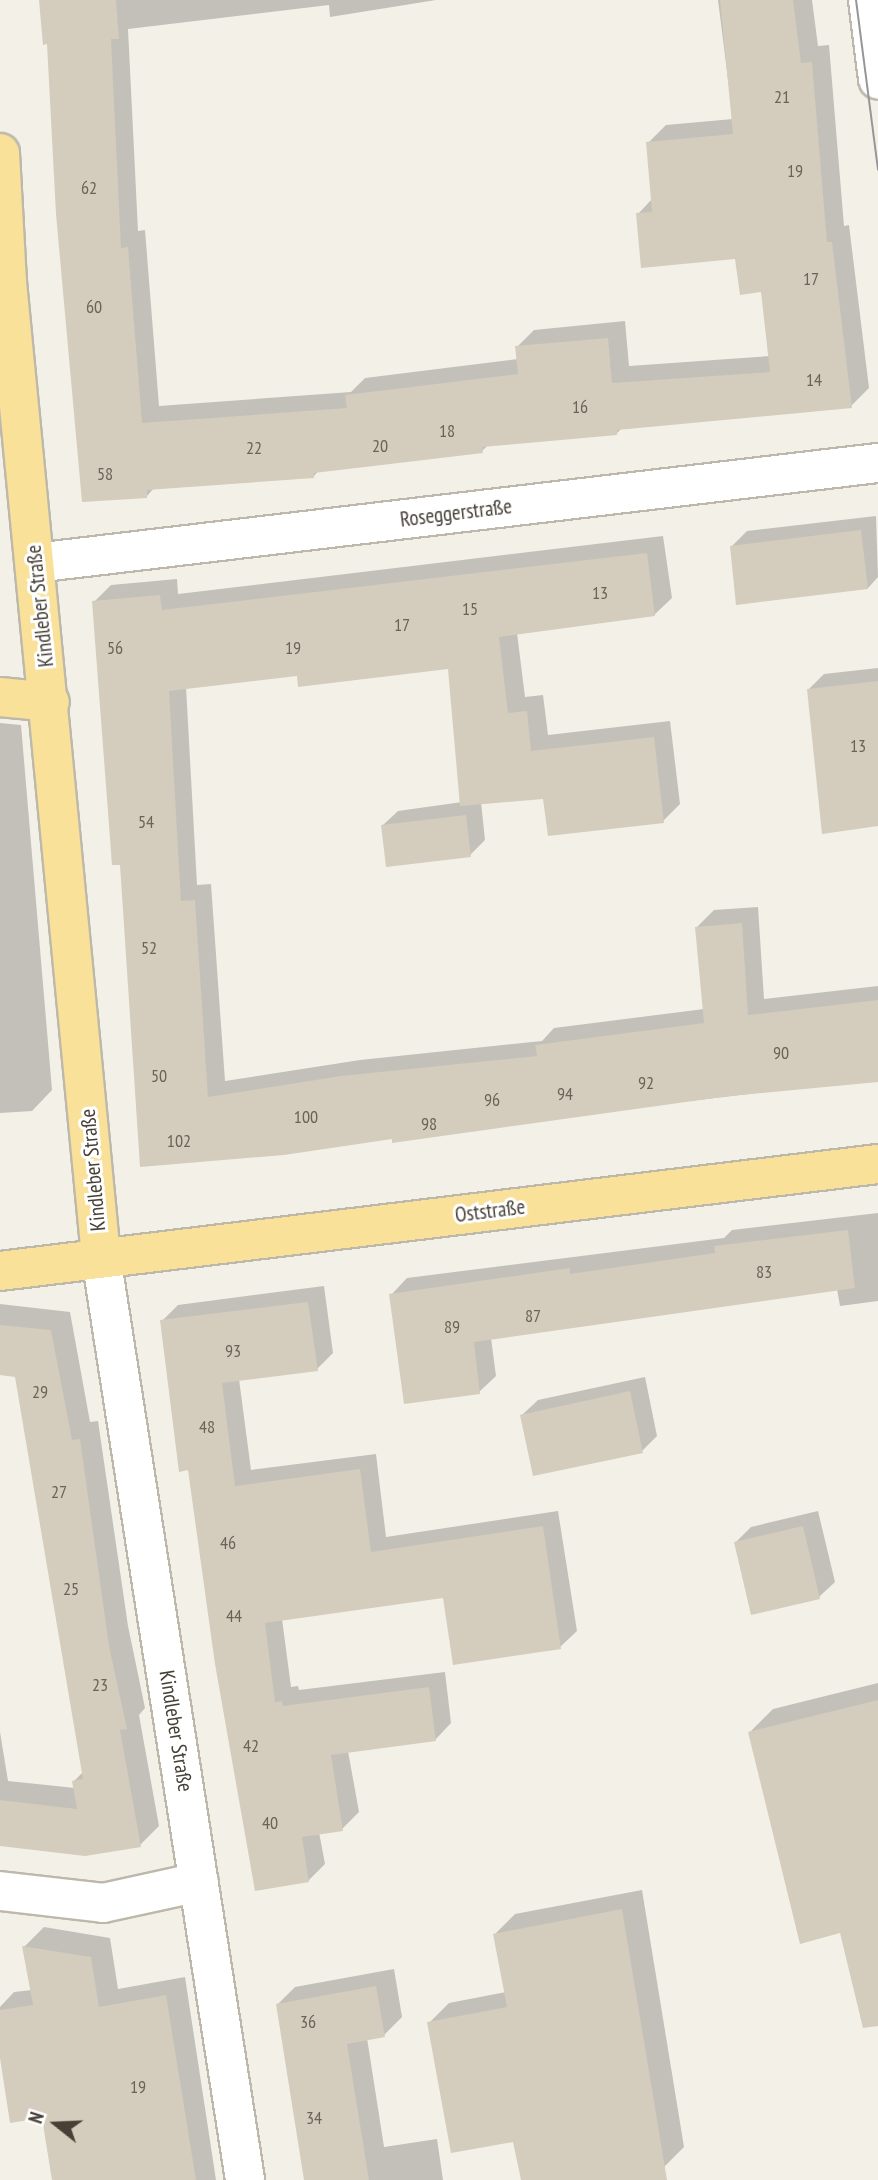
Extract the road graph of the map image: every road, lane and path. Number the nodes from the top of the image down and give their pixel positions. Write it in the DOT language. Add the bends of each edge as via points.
graph roads {
  1 [pos="868,0"];
  2 [pos="878,79"];
  3 [pos="0,153"];
  4 [pos="4,281"];
  5 [pos="878,463"];
  6 [pos="35,564"];
  7 [pos="0,697"];
  8 [pos="50,702"];
  9 [pos="878,1164"];
  10 [pos="101,1257"];
  11 [pos="0,1270"];
  12 [pos="199,1882"];
  13 [pos="0,1891"];
  14 [pos="245,2180"];
  1 -- 2 [label="street"];
  3 -- 4 [label="main road, Kindleber Straße"];
  4 -- 6 [label="main road, Kindleber Straße"];
  5 -- 6 [label="street, Roseggerstraße"];
  6 -- 8 [label="main road, Kindleber Straße"];
  7 -- 8 [label="main road"];
  8 -- 10 [label="main road, Kindleber Straße"];
  9 -- 10 [label="main road, Oststraße"];
  10 -- 11 [label="main road, Oststraße"];
  10 -- 12 [label="street, Kindleber Straße"];
  12 -- 13 [label="street" via="103,1903"];
  12 -- 14 [label="street, Kindleber Straße"];
}
